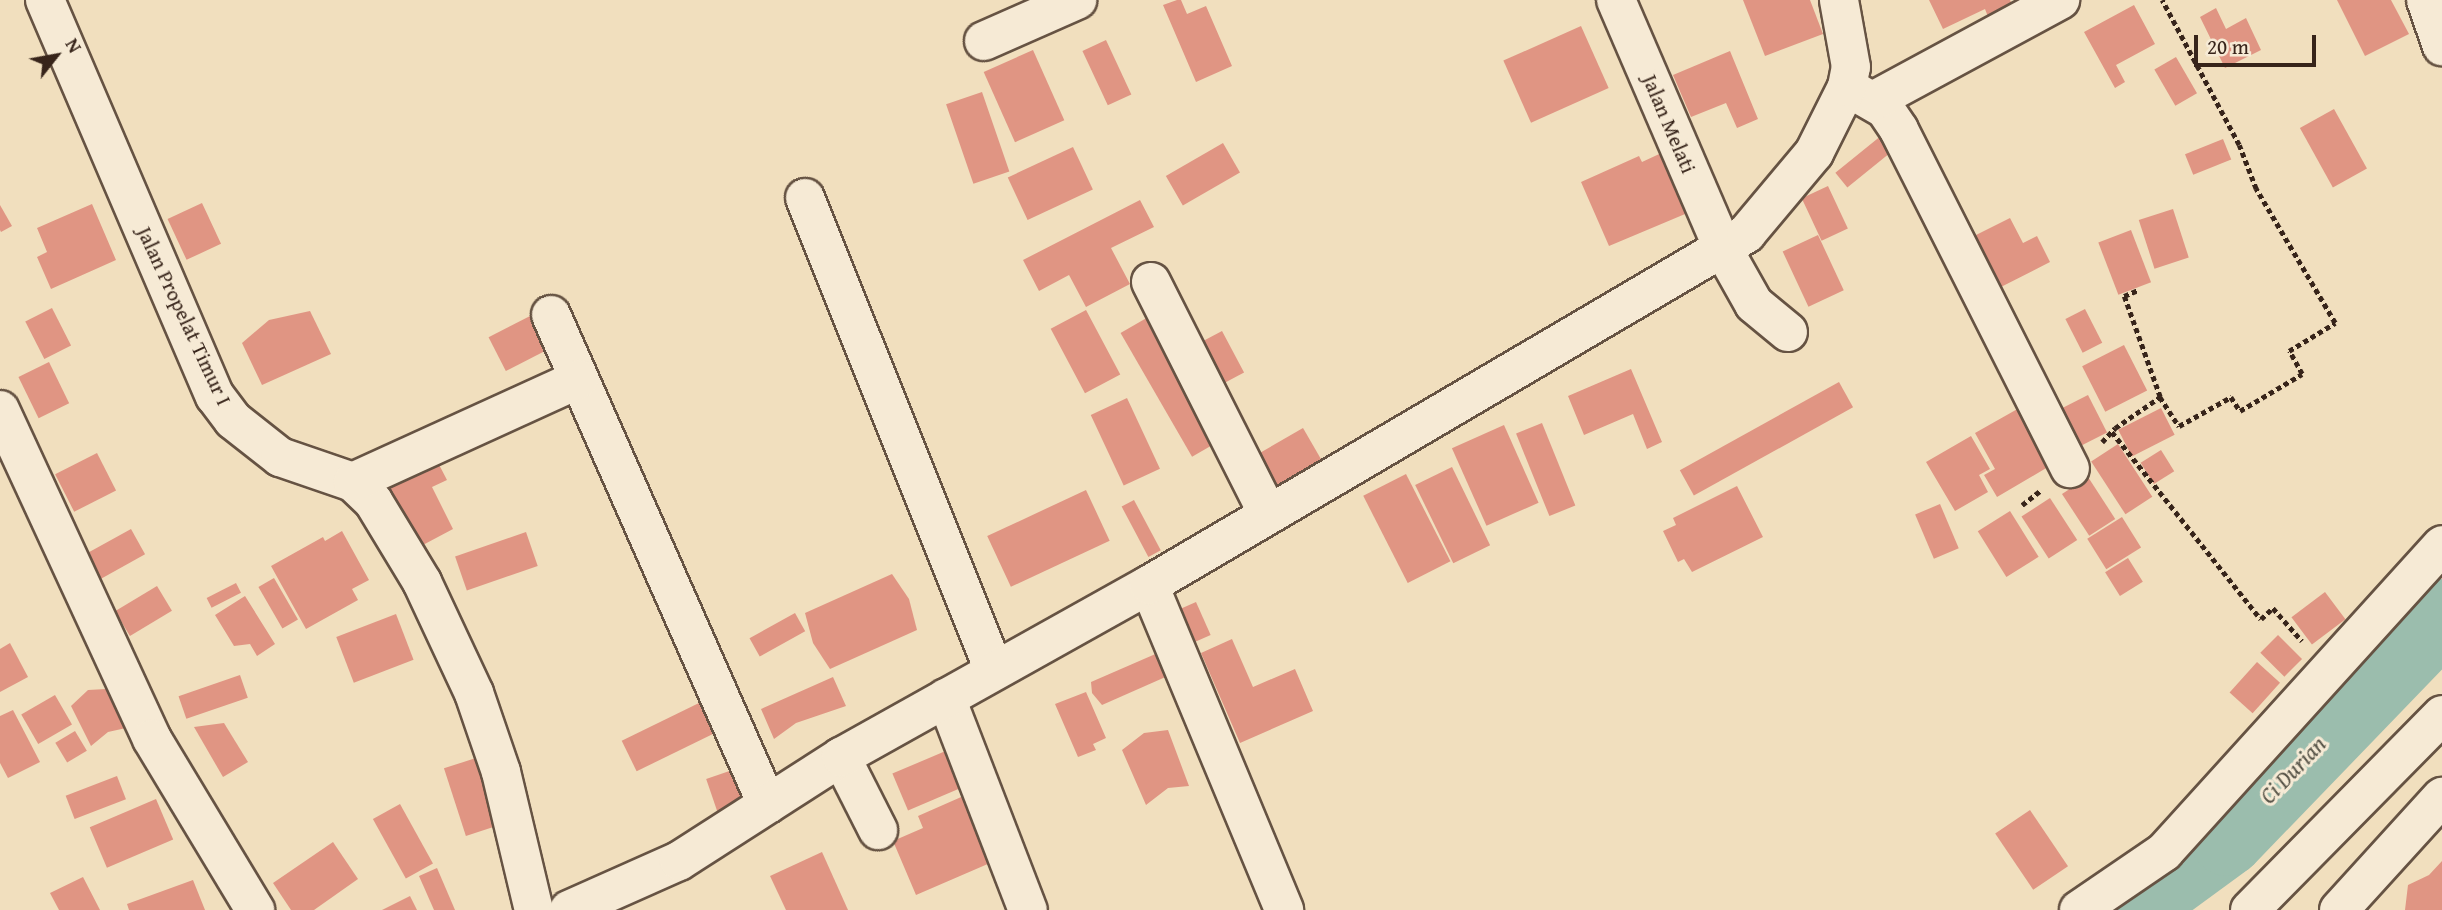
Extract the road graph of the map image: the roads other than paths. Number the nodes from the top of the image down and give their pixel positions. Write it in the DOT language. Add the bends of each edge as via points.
graph roads {
  1 [pos="45,0"];
  2 [pos="1077,0"];
  3 [pos="1616,0"];
  4 [pos="1839,0"];
  5 [pos="2060,0"];
  6 [pos="2426,0"];
  7 [pos="984,41"];
  8 [pos="2442,46"];
  9 [pos="1860,94"];
  10 [pos="805,198"];
  11 [pos="1723,249"];
  12 [pos="1151,282"];
  13 [pos="551,315"];
  14 [pos="1788,332"];
  15 [pos="579,379"];
  16 [pos="0,410"];
  17 [pos="2070,468"];
  18 [pos="353,482"];
  19 [pos="1268,514"];
  20 [pos="2442,545"];
  21 [pos="1149,585"];
  22 [pos="994,670"];
  23 [pos="946,698"];
  24 [pos="2442,715"];
  25 [pos="841,757"];
  26 [pos="2442,797"];
  27 [pos="768,804"];
  28 [pos="878,830"];
  29 [pos="254,910"];
  30 [pos="534,910"];
  31 [pos="569,910"];
  32 [pos="1028,910"];
  33 [pos="1284,910"];
  34 [pos="2079,910"];
  35 [pos="2250,910"];
  36 [pos="2339,910"];
  1 -- 18 [label="street, Jalan Propelat Timur I" via="215,396 233,420 280,457"];
  2 -- 7 [label="street"];
  3 -- 11 [label="street, Jalan Melati"];
  4 -- 9 [label="street"];
  5 -- 9 [label="street"];
  6 -- 8 [label="street"];
  9 -- 11 [label="street" via="1761,218"];
  9 -- 17 [label="street" via="1892,118"];
  10 -- 22 [label="street"];
  11 -- 14 [label="street, Jalan Melati" via="1754,304"];
  11 -- 19 [label="street"];
  12 -- 19 [label="street"];
  13 -- 15 [label="street"];
  15 -- 18 [label="street"];
  15 -- 27 [label="street"];
  16 -- 29 [label="street" via="146,728"];
  18 -- 30 [label="street, Jalan Propelat Timur I" via="373,501 414,568 484,719 502,772"];
  19 -- 21 [label="street"];
  20 -- 34 [label="street" via="2164,852"];
  21 -- 22 [label="street"];
  21 -- 33 [label="street"];
  22 -- 23 [label="street"];
  23 -- 25 [label="street"];
  23 -- 32 [label="street"];
  24 -- 35 [label="street"];
  25 -- 27 [label="street"];
  25 -- 28 [label="street"];
  26 -- 36 [label="street"];
  27 -- 31 [label="street" via="679,861"];
}
